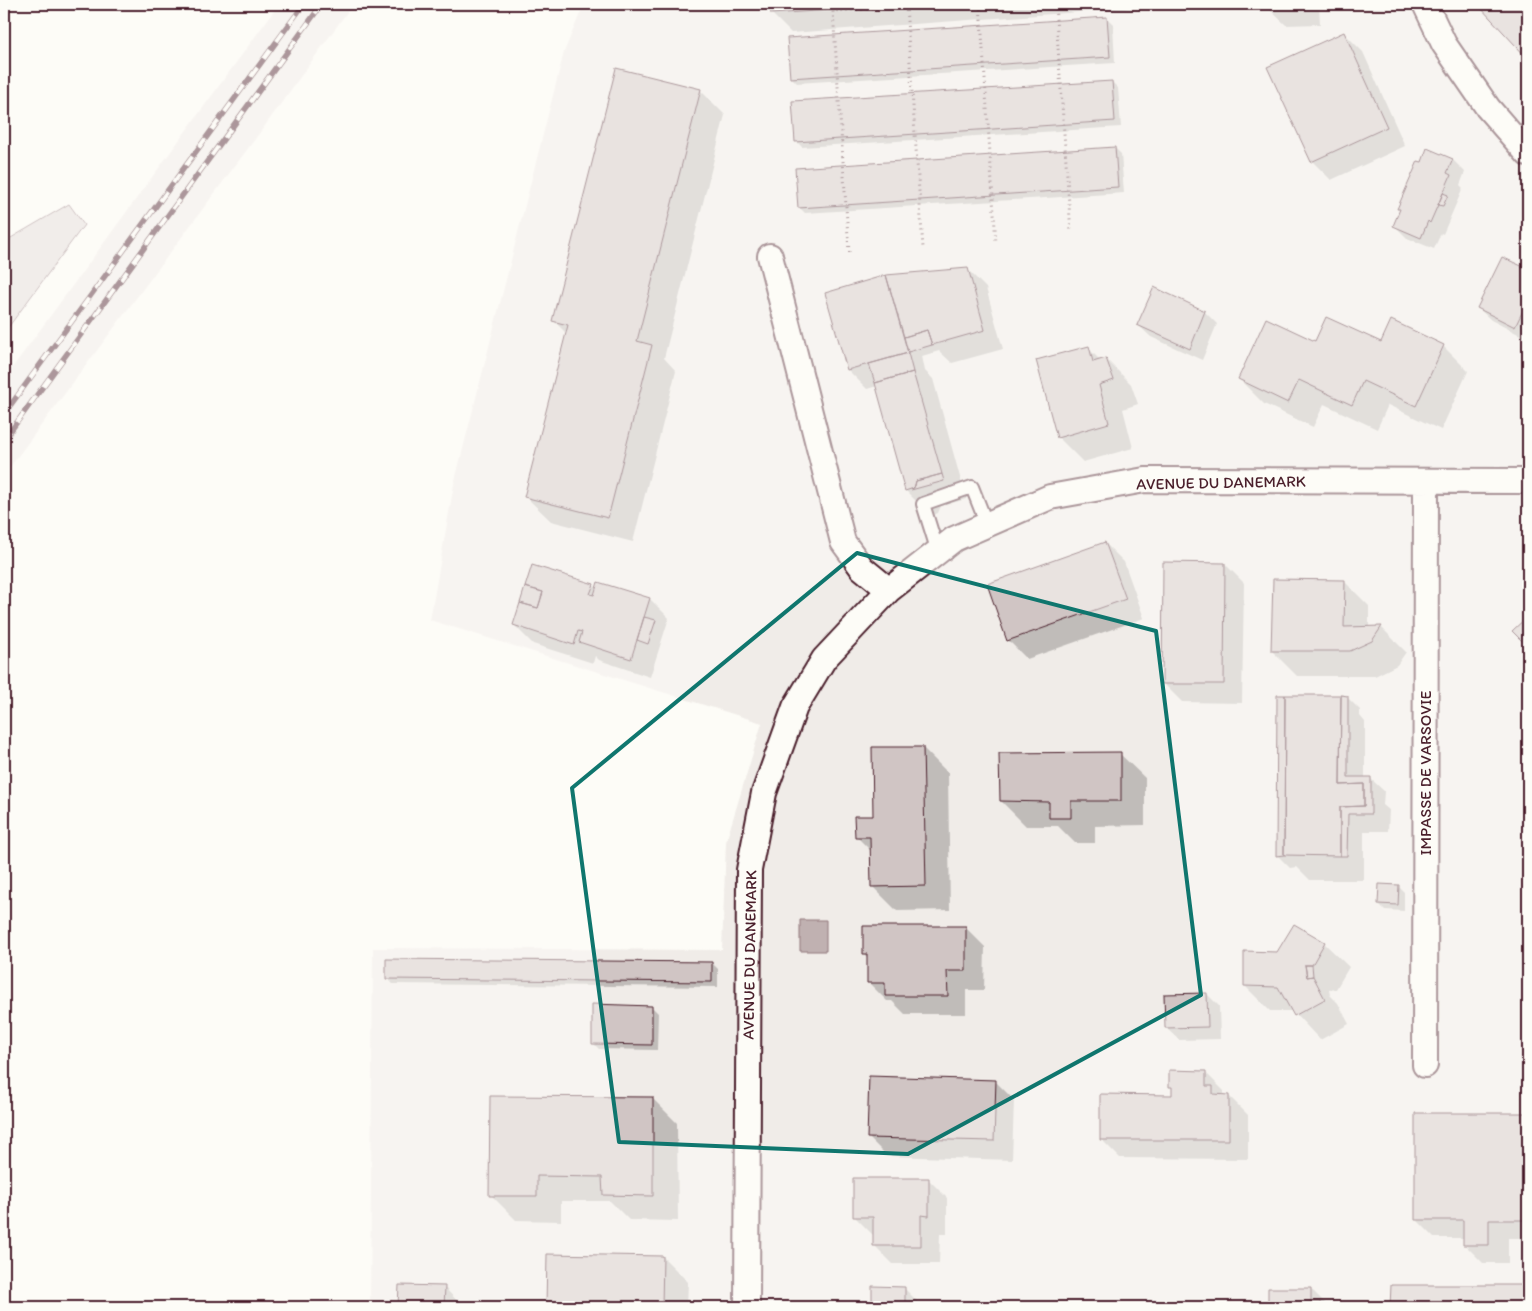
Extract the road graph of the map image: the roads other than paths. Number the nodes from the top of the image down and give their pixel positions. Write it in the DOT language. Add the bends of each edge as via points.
graph roads {
  1 [pos="1425,4"];
  2 [pos="1528,154"];
  3 [pos="770,256"];
  4 [pos="1426,481"];
  5 [pos="1528,481"];
  6 [pos="988,524"];
  7 [pos="938,552"];
  8 [pos="889,590"];
  9 [pos="1424,1065"];
  10 [pos="747,1307"];
  1 -- 2 [label="street" via="1444,44 1488,108"];
  3 -- 8 [label="street" via="843,542 862,568"];
  4 -- 5 [label="street, AVENUE DU DANEMARK"];
  4 -- 6 [label="street, AVENUE DU DANEMARK" via="1145,480 1050,497"];
  4 -- 9 [label="street, IMPASSE DE VARSOVIE"];
  6 -- 7 [label="street, AVENUE DU DANEMARK" via="954,539"];
  6 -- 7 [label="lane" via="972,486 923,504"];
  7 -- 8 [label="street, AVENUE DU DANEMARK"];
  8 -- 10 [label="street, AVENUE DU DANEMARK" via="824,659 795,707 764,792 749,870"];
}
